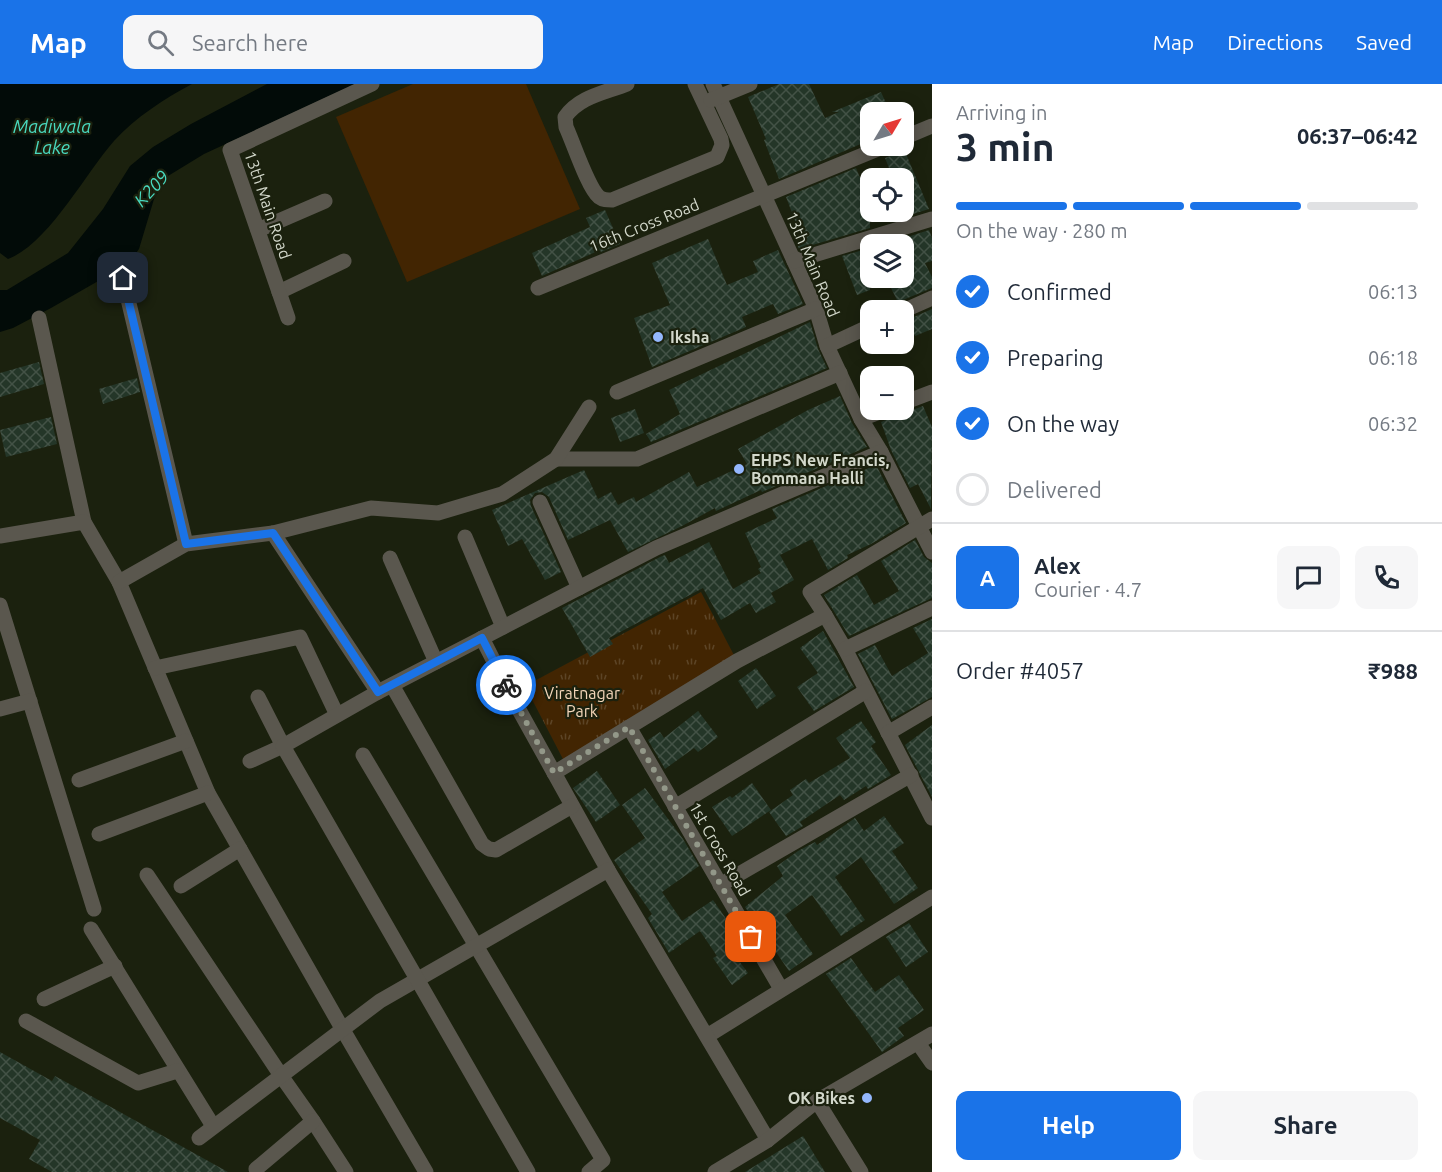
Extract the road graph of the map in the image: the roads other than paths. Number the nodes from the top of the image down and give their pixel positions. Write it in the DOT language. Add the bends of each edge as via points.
graph roads {
  1 [pos="372,84"];
  2 [pos="627,84"];
  3 [pos="695,84"];
  4 [pos="750,84"];
  5 [pos="716,90"];
  6 [pos="703,103"];
  7 [pos="932,126"];
  8 [pos="914,133"];
  9 [pos="860,156"];
  10 [pos="764,195"];
  11 [pos="326,201"];
  12 [pos="932,219"];
  13 [pos="258,230"];
  14 [pos="344,261"];
  15 [pos="794,261"];
  16 [pos="123,278"];
  17 [pos="538,288"];
  18 [pos="279,292"];
  19 [pos="932,298"];
  20 [pos="914,306"];
  21 [pos="816,309"];
  22 [pos="39,318"];
  23 [pos="288,318"];
  24 [pos="860,331"];
  25 [pos="827,346"];
  26 [pos="840,373"];
  27 [pos="617,392"];
  28 [pos="932,392"];
  29 [pos="914,399"];
  30 [pos="589,407"];
  31 [pos="860,417"];
  32 [pos="862,420"];
  33 [pos="881,452"];
  34 [pos="556,459"];
  35 [pos="540,502"];
  36 [pos="932,519"];
  37 [pos="84,522"];
  38 [pos="918,528"];
  39 [pos="273,533"];
  40 [pos="0,536"];
  41 [pos="465,537"];
  42 [pos="186,544"];
  43 [pos="932,552"];
  44 [pos="390,558"];
  45 [pos="118,582"];
  46 [pos="579,588"];
  47 [pos="0,604"];
  48 [pos="932,608"];
  49 [pos="825,615"];
  50 [pos="503,627"];
  51 [pos="482,638"];
  52 [pos="845,649"];
  53 [pos="436,662"];
  54 [pos="155,668"];
  55 [pos="385,688"];
  56 [pos="866,691"];
  57 [pos="258,697"];
  58 [pos="30,701"];
  59 [pos="932,707"];
  60 [pos="0,708"];
  61 [pos="337,716"];
  62 [pos="629,727"];
  63 [pos="888,733"];
  64 [pos="186,741"];
  65 [pos="283,746"];
  66 [pos="363,755"];
  67 [pos="250,761"];
  68 [pos="554,773"];
  69 [pos="910,775"];
  70 [pos="79,780"];
  71 [pos="208,793"];
  72 [pos="572,806"];
  73 [pos="675,807"];
  74 [pos="932,818"];
  75 [pos="99,834"];
  76 [pos="240,849"];
  77 [pos="608,870"];
  78 [pos="147,876"];
  79 [pos="720,885"];
  80 [pos="181,886"];
  81 [pos="932,897"];
  82 [pos="94,909"];
  83 [pos="91,929"];
  84 [pos="476,946"];
  85 [pos="115,966"];
  86 [pos="417,980"];
  87 [pos="781,989"];
  88 [pos="44,999"];
  89 [pos="26,1021"];
  90 [pos="343,1030"];
  91 [pos="932,1034"];
  92 [pos="707,1036"];
  93 [pos="918,1043"];
  94 [pos="932,1063"];
  95 [pos="177,1071"];
  96 [pos="282,1077"];
  97 [pos="817,1101"];
  98 [pos="313,1121"];
  99 [pos="213,1126"];
  100 [pos="199,1138"];
  101 [pos="768,1140"];
  102 [pos="256,1169"];
  103 [pos="346,1172"];
  104 [pos="426,1172"];
  105 [pos="528,1172"];
  106 [pos="589,1172"];
  107 [pos="715,1172"];
  108 [pos="861,1172"];
  1 -- 13 [label="street, 13th Main Road" via="230,150"];
  2 -- 6 [label="street" via="593,95 565,117 591,188 605,200 717,157 721,140"];
  3 -- 6 [label="street"];
  4 -- 5 [label="street"];
  5 -- 6 [label="street"];
  5 -- 10 [label="street, 13th Main Road"];
  7 -- 8 [label="street"];
  9 -- 10 [label="street, 16th Cross Road"];
  10 -- 15 [label="street, 13th Main Road"];
  10 -- 17 [label="street, 16th Cross Road"];
  11 -- 13 [label="street"];
  12 -- 15 [label="street"];
  13 -- 18 [label="street, 13th Main Road"];
  14 -- 18 [label="street"];
  15 -- 21 [label="street, 13th Main Road"];
  16 -- 42 [label="street"];
  18 -- 23 [label="street, 13th Main Road"];
  19 -- 20 [label="street"];
  21 -- 25 [label="street, 13th Main Road"];
  21 -- 27 [label="street"];
  22 -- 37 [label="street"];
  24 -- 25 [label="street"];
  25 -- 26 [label="street, 13th Main Road"];
  26 -- 31 [label="street, 13th Main Road"];
  26 -- 34 [label="street" via="637,459"];
  28 -- 29 [label="street"];
  30 -- 34 [label="street"];
  32 -- 33 [label="street, 13th Main Road"];
  33 -- 38 [label="street, 13th Main Road"];
  33 -- 46 [label="street" via="656,548"];
  34 -- 39 [label="street" via="502,494 438,513 371,508"];
  35 -- 46 [label="street"];
  36 -- 38 [label="street"];
  37 -- 40 [label="street"];
  37 -- 45 [label="street"];
  38 -- 43 [label="street, 13th Main Road"];
  38 -- 49 [label="street" via="810,592"];
  39 -- 42 [label="street"];
  39 -- 55 [label="street"];
  41 -- 50 [label="street"];
  42 -- 45 [label="street"];
  44 -- 53 [label="street"];
  45 -- 54 [label="street"];
  46 -- 50 [label="street"];
  47 -- 58 [label="street"];
  48 -- 52 [label="street"];
  49 -- 52 [label="street"];
  49 -- 62 [label="street" via="737,661"];
  50 -- 51 [label="street"];
  51 -- 53 [label="street"];
  51 -- 68 [label="street"];
  52 -- 56 [label="street"];
  53 -- 55 [label="street"];
  54 -- 61 [label="street" via="300,637"];
  54 -- 64 [label="street"];
  55 -- 61 [label="street"];
  55 -- 72 [label="street" via="482,844 489,849 496,850"];
  56 -- 63 [label="street"];
  56 -- 73 [label="street"];
  57 -- 65 [label="street"];
  58 -- 60 [label="street"];
  58 -- 82 [label="street"];
  59 -- 63 [label="street"];
  61 -- 65 [label="street"];
  62 -- 68 [label="street"];
  62 -- 73 [label="street, 1st Cross Road"];
  63 -- 69 [label="street"];
  64 -- 70 [label="street"];
  64 -- 71 [label="street"];
  65 -- 67 [label="street"];
  65 -- 86 [label="street"];
  66 -- 84 [label="street"];
  68 -- 72 [label="street"];
  69 -- 74 [label="street"];
  69 -- 79 [label="street"];
  71 -- 75 [label="street"];
  71 -- 76 [label="street"];
  72 -- 77 [label="street"];
  73 -- 79 [label="street, 1st Cross Road"];
  76 -- 80 [label="street"];
  76 -- 90 [label="street"];
  77 -- 84 [label="street"];
  77 -- 92 [label="street"];
  78 -- 96 [label="street"];
  79 -- 87 [label="street, 1st Cross Road"];
  81 -- 87 [label="street"];
  83 -- 85 [label="street"];
  84 -- 86 [label="street"];
  84 -- 106 [label="street" via="603,1160"];
  85 -- 88 [label="street"];
  85 -- 95 [label="street"];
  86 -- 90 [label="street" via="380,1001"];
  86 -- 105 [label="street"];
  87 -- 92 [label="street"];
  89 -- 95 [label="street" via="138,1083"];
  90 -- 96 [label="street"];
  90 -- 104 [label="street"];
  91 -- 93 [label="street"];
  92 -- 101 [label="street"];
  93 -- 94 [label="street"];
  93 -- 97 [label="street"];
  95 -- 99 [label="street"];
  96 -- 98 [label="street"];
  96 -- 99 [label="street"];
  97 -- 101 [label="street"];
  97 -- 108 [label="street"];
  98 -- 102 [label="street"];
  98 -- 103 [label="street"];
  99 -- 100 [label="street"];
  101 -- 107 [label="street"];
}
